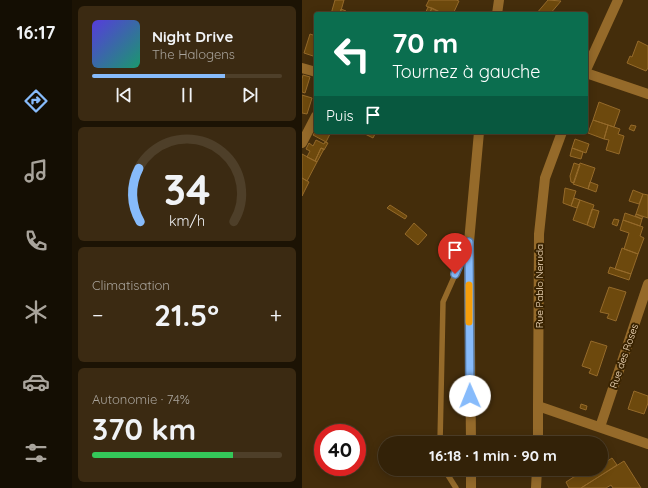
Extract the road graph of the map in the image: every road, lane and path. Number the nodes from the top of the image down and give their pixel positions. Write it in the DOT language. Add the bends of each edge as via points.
graph roads {
  1 [pos="499,0"];
  2 [pos="618,0"];
  3 [pos="496,12"];
  4 [pos="588,66"];
  5 [pos="302,68"];
  6 [pos="314,71"];
  7 [pos="588,74"];
  8 [pos="648,94"];
  9 [pos="314,120"];
  10 [pos="479,134"];
  11 [pos="561,134"];
  12 [pos="302,143"];
  13 [pos="469,242"];
  14 [pos="648,284"];
  15 [pos="538,406"];
  16 [pos="600,427"];
  17 [pos="440,436"];
  18 [pos="471,436"];
  19 [pos="538,436"];
  20 [pos="648,444"];
  21 [pos="448,476"];
  22 [pos="471,476"];
  23 [pos="537,476"];
  24 [pos="456,488"];
  25 [pos="471,488"];
  26 [pos="536,488"];
  1 -- 3 [label="street"];
  2 -- 4 [label="street"];
  5 -- 6 [label="street"];
  7 -- 8 [label="street"];
  9 -- 12 [label="street"];
  10 -- 13 [label="street"];
  11 -- 15 [label="street, Rue Pablo Neruda" via="545,178 539,234"];
  13 -- 17 [label="lane" via="443,302"];
  13 -- 18 [label="street"];
  14 -- 16 [label="street, Rue des Roses"];
  15 -- 16 [label="street"];
  15 -- 19 [label="street, Rue Pablo Neruda"];
  16 -- 20 [label="street"];
  21 -- 24 [label="lane"];
  22 -- 25 [label="street"];
  23 -- 26 [label="street"];
}
